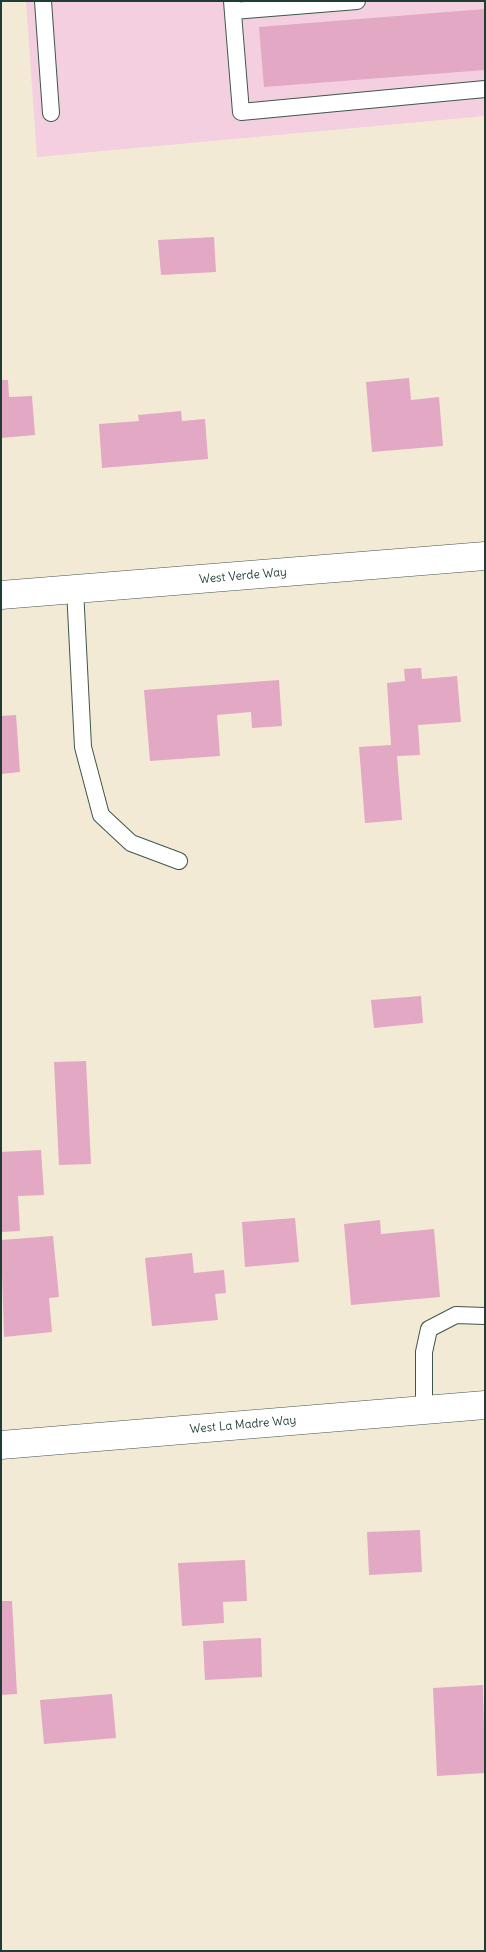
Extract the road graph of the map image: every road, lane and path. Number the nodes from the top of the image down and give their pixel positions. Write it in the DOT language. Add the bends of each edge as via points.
graph roads {
  1 [pos="43,1"];
  2 [pos="357,1"];
  3 [pos="233,6"];
  4 [pos="485,89"];
  5 [pos="51,113"];
  6 [pos="485,556"];
  7 [pos="76,589"];
  8 [pos="1,595"];
  9 [pos="179,861"];
  10 [pos="485,1316"];
  11 [pos="485,1405"];
  12 [pos="424,1410"];
  13 [pos="1,1445"];
  1 -- 5 [label="lane"];
  2 -- 3 [label="lane"];
  3 -- 4 [label="lane" via="240,112"];
  6 -- 7 [label="street, West Verde Way"];
  7 -- 8 [label="street, West Verde Way"];
  7 -- 9 [label="lane" via="83,747 101,815 131,843"];
  10 -- 12 [label="lane" via="456,1315 429,1329 424,1352"];
  11 -- 12 [label="street, West La Madre Way"];
  12 -- 13 [label="street, West La Madre Way"];
}
